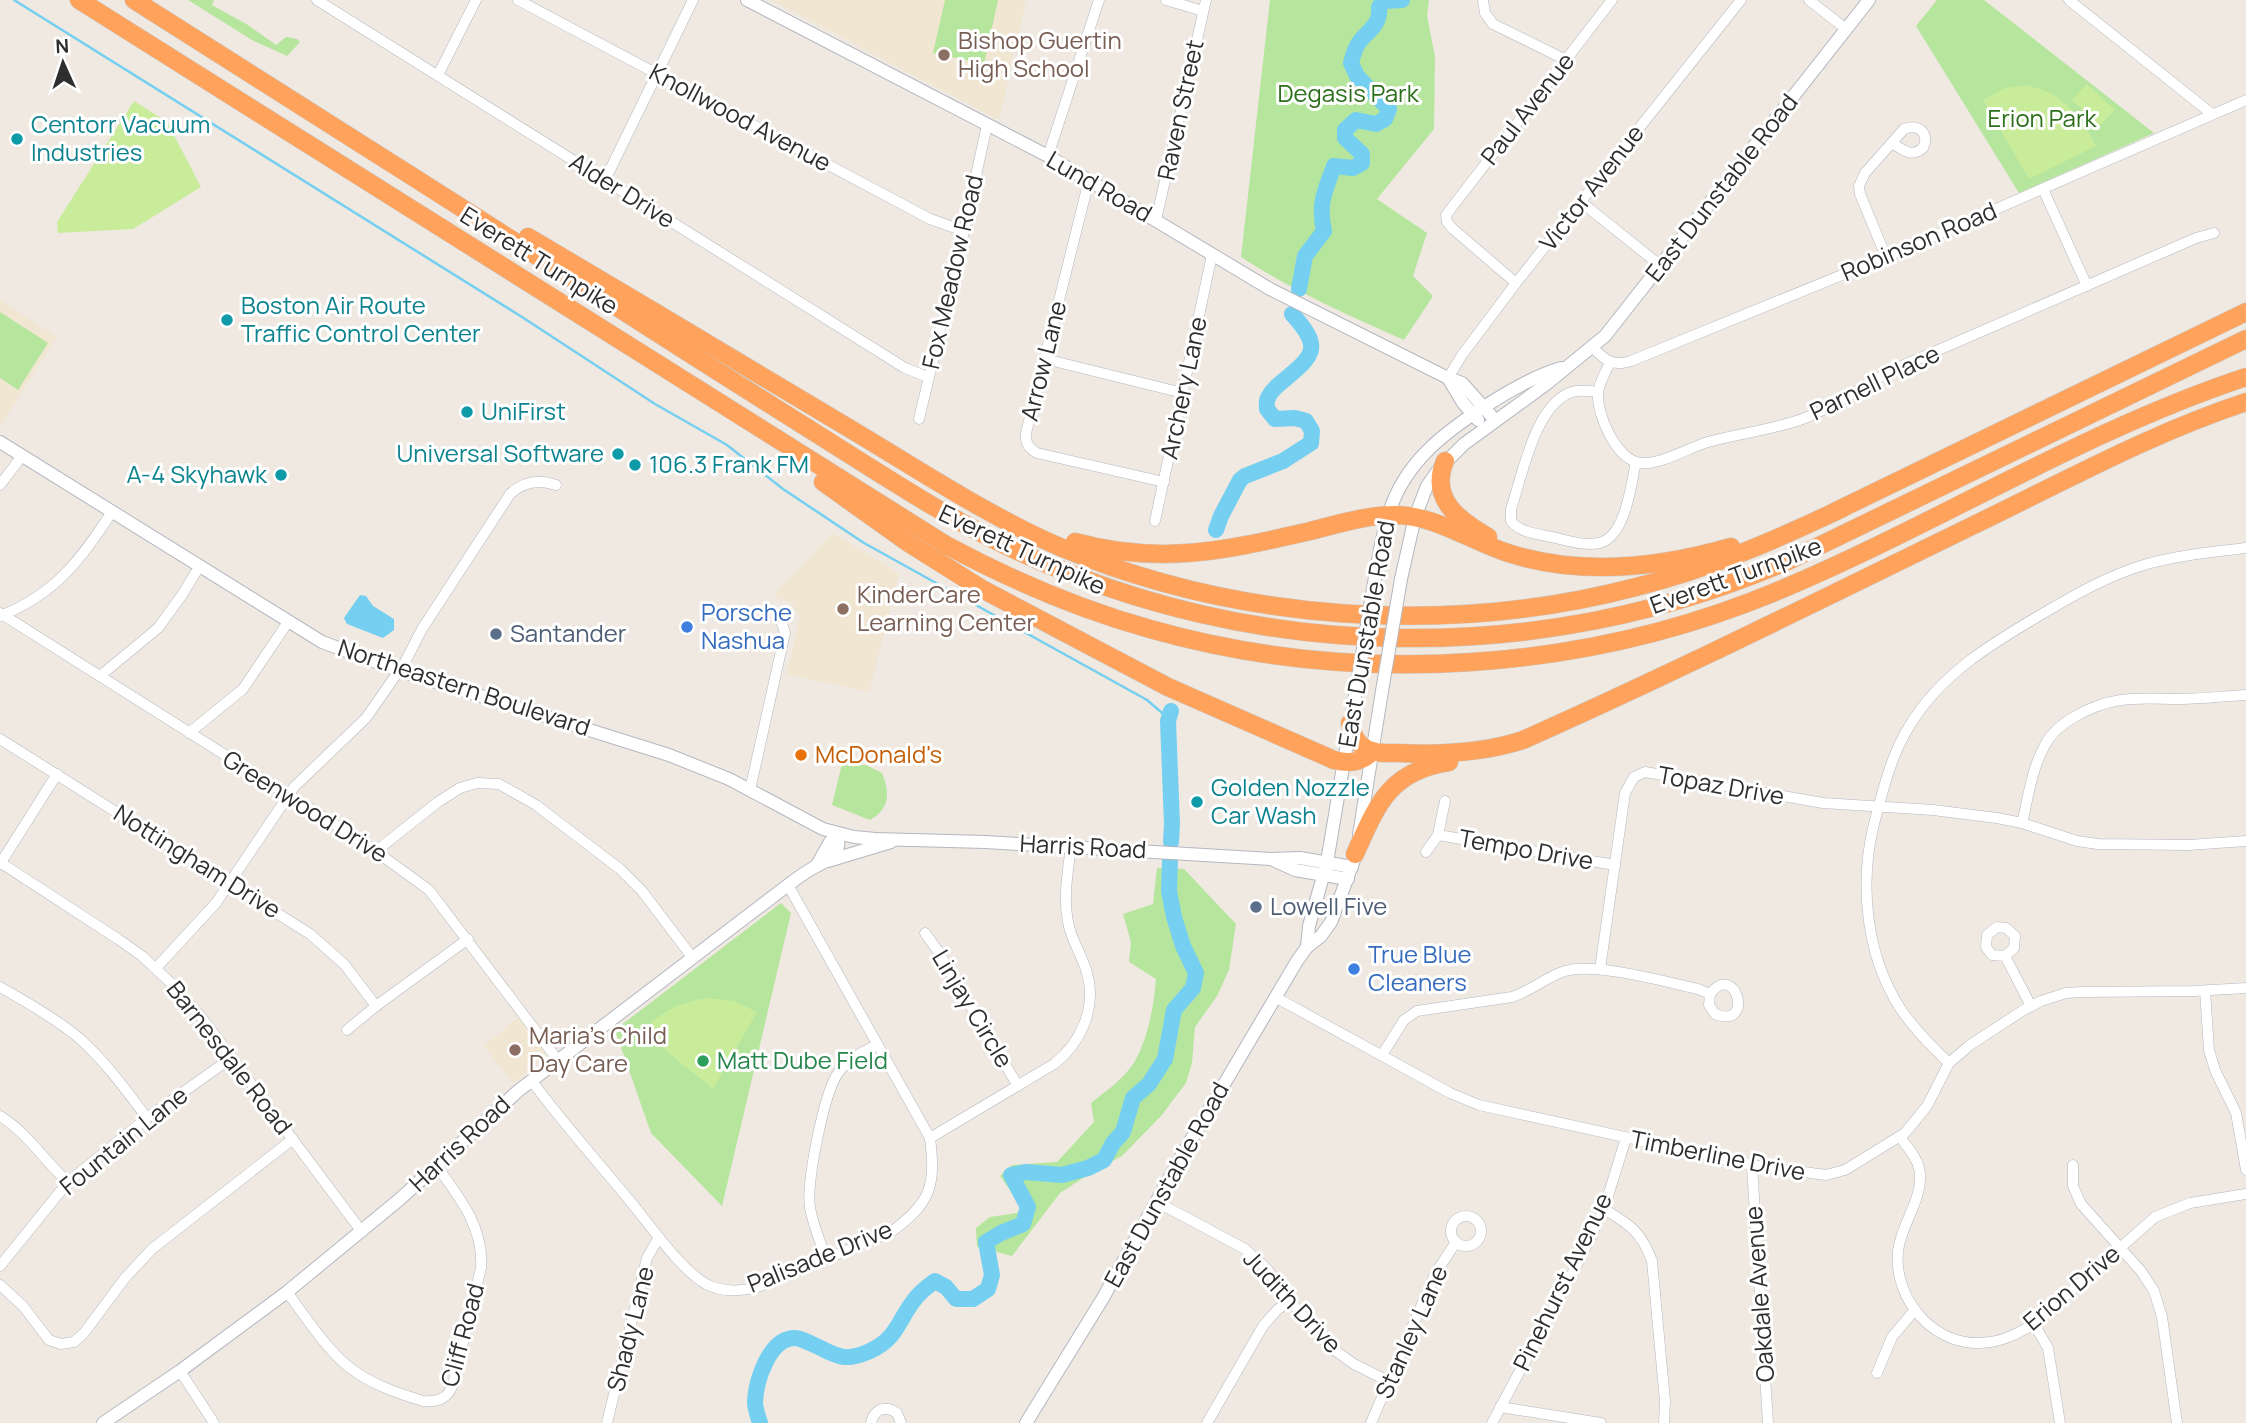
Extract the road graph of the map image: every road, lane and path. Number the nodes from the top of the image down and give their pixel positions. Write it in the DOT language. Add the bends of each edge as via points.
graph roads {
  1 [pos="79,0"];
  2 [pos="134,0"];
  3 [pos="317,0"];
  4 [pos="476,0"];
  5 [pos="518,0"];
  6 [pos="693,0"];
  7 [pos="747,0"];
  8 [pos="1099,0"];
  9 [pos="1166,0"];
  10 [pos="1206,0"];
  11 [pos="1612,0"];
  12 [pos="1741,0"];
  13 [pos="1809,0"];
  14 [pos="1870,0"];
  15 [pos="2070,0"];
  16 [pos="1483,4"];
  17 [pos="1203,11"];
  18 [pos="1846,29"];
  19 [pos="221,55"];
  20 [pos="1566,60"];
  21 [pos="658,73"];
  22 [pos="438,75"];
  23 [pos="2246,100"];
  24 [pos="2213,114"];
  25 [pos="987,125"];
  26 [pos="1892,143"];
  27 [pos="1048,156"];
  28 [pos="605,180"];
  29 [pos="1089,180"];
  30 [pos="2043,189"];
  31 [pos="1581,202"];
  32 [pos="1156,220"];
  33 [pos="964,231"];
  34 [pos="2214,233"];
  35 [pos="1213,255"];
  36 [pos="1886,257"];
  37 [pos="1661,266"];
  38 [pos="1516,283"];
  39 [pos="2087,286"];
  40 [pos="2246,304"];
  41 [pos="2246,312"];
  42 [pos="2246,340"];
  43 [pos="1592,348"];
  44 [pos="1045,359"];
  45 [pos="1610,362"];
  46 [pos="1567,367"];
  47 [pos="2113,376"];
  48 [pos="928,377"];
  49 [pos="2246,377"];
  50 [pos="1448,378"];
  51 [pos="1598,392"];
  52 [pos="1183,393"];
  53 [pos="2246,402"];
  54 [pos="720,404"];
  55 [pos="1485,407"];
  56 [pos="1473,414"];
  57 [pos="919,419"];
  58 [pos="1490,423"];
  59 [pos="0,442"];
  60 [pos="22,456"];
  61 [pos="1445,461"];
  62 [pos="1636,462"];
  63 [pos="1164,482"];
  64 [pos="0,485"];
  65 [pos="556,485"];
  66 [pos="965,497"];
  67 [pos="1843,508"];
  68 [pos="112,512"];
  69 [pos="1388,515"];
  70 [pos="1415,517"];
  71 [pos="1155,522"];
  72 [pos="2246,548"];
  73 [pos="1560,565"];
  74 [pos="199,567"];
  75 [pos="1,614"];
  76 [pos="779,617"];
  77 [pos="288,622"];
  78 [pos="398,670"];
  79 [pos="100,676"];
  80 [pos="2246,695"];
  81 [pos="1350,723"];
  82 [pos="189,733"];
  83 [pos="0,739"];
  84 [pos="1503,746"];
  85 [pos="1373,751"];
  86 [pos="1343,762"];
  87 [pos="57,774"];
  88 [pos="750,790"];
  89 [pos="288,795"];
  90 [pos="1445,801"];
  91 [pos="1878,808"];
  92 [pos="2022,823"];
  93 [pos="838,834"];
  94 [pos="1438,835"];
  95 [pos="896,840"];
  96 [pos="2246,841"];
  97 [pos="1071,846"];
  98 [pos="376,851"];
  99 [pos="1426,852"];
  100 [pos="0,864"];
  101 [pos="822,864"];
  102 [pos="1615,865"];
  103 [pos="1352,867"];
  104 [pos="1325,869"];
  105 [pos="230,883"];
  106 [pos="788,885"];
  107 [pos="925,933"];
  108 [pos="468,939"];
  109 [pos="1307,947"];
  110 [pos="2005,956"];
  111 [pos="692,957"];
  112 [pos="156,968"];
  113 [pos="1600,969"];
  114 [pos="0,987"];
  115 [pos="2246,988"];
  116 [pos="2205,991"];
  117 [pos="1710,993"];
  118 [pos="1275,997"];
  119 [pos="376,1006"];
  120 [pos="2031,1006"];
  121 [pos="347,1030"];
  122 [pos="877,1045"];
  123 [pos="1382,1055"];
  124 [pos="231,1058"];
  125 [pos="557,1059"];
  126 [pos="1949,1063"];
  127 [pos="531,1080"];
  128 [pos="1018,1086"];
  129 [pos="0,1116"];
  130 [pos="147,1118"];
  131 [pos="2243,1131"];
  132 [pos="1900,1137"];
  133 [pos="930,1138"];
  134 [pos="1626,1138"];
  135 [pos="293,1139"];
  136 [pos="436,1165"];
  137 [pos="1752,1165"];
  138 [pos="2073,1165"];
  139 [pos="2246,1170"];
  140 [pos="68,1182"];
  141 [pos="2246,1194"];
  142 [pos="1157,1202"];
  143 [pos="1604,1209"];
  144 [pos="362,1232"];
  145 [pos="659,1237"];
  146 [pos="1456,1242"];
  147 [pos="2122,1248"];
  148 [pos="826,1259"];
  149 [pos="0,1266"];
  150 [pos="0,1285"];
  151 [pos="287,1292"];
  152 [pos="1290,1301"];
  153 [pos="1914,1311"];
  154 [pos="2034,1324"];
  155 [pos="180,1371"];
  156 [pos="1877,1373"];
  157 [pos="1390,1382"];
  158 [pos="1500,1407"];
  159 [pos="103,1423"];
  160 [pos="214,1423"];
  161 [pos="607,1423"];
  162 [pos="871,1423"];
  163 [pos="901,1423"];
  164 [pos="1026,1423"];
  165 [pos="1207,1423"];
  166 [pos="1371,1423"];
  167 [pos="1492,1423"];
  168 [pos="1601,1423"];
  169 [pos="1664,1423"];
  170 [pos="1768,1423"];
  171 [pos="2060,1423"];
  172 [pos="2178,1423"];
  1 -- 54 [label="highway, Everett Turnpike"];
  2 -- 19 [label="highway, Everett Turnpike"];
  3 -- 22 [label="street, Alder Drive"];
  4 -- 22 [label="street"];
  5 -- 21 [label="street, Knollwood Avenue"];
  6 -- 21 [label="street"];
  7 -- 25 [label="street, Lund Road"];
  8 -- 27 [label="street"];
  9 -- 17 [label="street"];
  10 -- 17 [label="street, Raven Street"];
  11 -- 20 [label="street, Paul Avenue"];
  12 -- 31 [label="street, Victor Avenue"];
  13 -- 18 [label="street"];
  14 -- 18 [label="street, East Dunstable Road"];
  15 -- 24 [label="street"];
  16 -- 20 [label="street" via="1487,18 1498,26"];
  17 -- 32 [label="street, Raven Street"];
  18 -- 37 [label="street, East Dunstable Road"];
  19 -- 42 [label="highway, Everett Turnpike" via="975,530 1057,569 1136,597 1282,630 1383,638 1483,637 1566,627 1680,600 1790,560"];
  19 -- 66 [label="highway"];
  20 -- 38 [label="street, Paul Avenue" via="1446,218 1448,225"];
  21 -- 28 [label="street"];
  21 -- 33 [label="street, Knollwood Avenue" via="930,219"];
  22 -- 28 [label="street, Alder Drive"];
  23 -- 24 [label="street, Robinson Road"];
  24 -- 30 [label="street, Robinson Road"];
  25 -- 27 [label="street, Lund Road"];
  25 -- 33 [label="street, Fox Meadow Road"];
  26 -- 36 [label="street" via="1859,186"];
  27 -- 29 [label="street, Lund Road"];
  28 -- 48 [label="street, Alder Drive" via="905,368"];
  29 -- 32 [label="street, Lund Road"];
  29 -- 44 [label="street, Arrow Lane"];
  30 -- 36 [label="street, Robinson Road"];
  30 -- 39 [label="street"];
  31 -- 37 [label="street"];
  31 -- 38 [label="street, Victor Avenue"];
  32 -- 35 [label="street, Lund Road"];
  33 -- 48 [label="street, Fox Meadow Road"];
  34 -- 39 [label="street, Parnell Place"];
  35 -- 50 [label="street, Lund Road" via="1290,300"];
  35 -- 52 [label="street, Archery Lane"];
  36 -- 45 [label="street, Robinson Road" via="1631,361"];
  37 -- 43 [label="street, East Dunstable Road"];
  38 -- 50 [label="street, Victor Avenue"];
  39 -- 62 [label="street, Parnell Place" via="1901,366 1805,418 1704,443 1657,461"];
  40 -- 47 [label="highway"];
  41 -- 47 [label="highway"];
  43 -- 45 [label="street"];
  43 -- 46 [label="street, East Dunstable Road"];
  44 -- 52 [label="street"];
  44 -- 63 [label="street, Arrow Lane" via="1026,432 1031,450"];
  45 -- 51 [label="street"];
  46 -- 55 [label="street, East Dunstable Road"];
  46 -- 58 [label="street, East Dunstable Road"];
  47 -- 67 [label="highway"];
  48 -- 57 [label="street, Fox Meadow Road"];
  49 -- 54 [label="highway, Everett Turnpike" via="2120,428 1842,562 1735,607 1591,647 1442,663 1343,661 1261,652 1160,632 1089,610 946,545"];
  50 -- 55 [label="street, Lund Road" via="1462,383"];
  50 -- 56 [label="street, Lund Road"];
  51 -- 62 [label="street" via="1613,440 1625,457"];
  51 -- 62 [label="street" via="1578,391 1564,397 1545,416 1511,509 1511,521 1524,530 1575,542 1606,541 1620,522"];
  52 -- 63 [label="street, Archery Lane"];
  53 -- 84 [label="highway" via="2141,444 1658,678"];
  54 -- 86 [label="highway" via="863,512 962,577 1180,693"];
  55 -- 56 [label="street, East Dunstable Road"];
  55 -- 58 [label="street, Lund Road"];
  56 -- 58 [label="street, Lund Road"];
  56 -- 69 [label="street, East Dunstable Road" via="1421,456"];
  58 -- 61 [label="street, East Dunstable Road"];
  59 -- 60 [label="street, Northeastern Boulevard"];
  60 -- 64 [label="street"];
  60 -- 68 [label="street, Northeastern Boulevard"];
  61 -- 70 [label="street, East Dunstable Road" via="1427,486"];
  61 -- 73 [label="highway" via="1441,489 1453,512 1496,542"];
  63 -- 71 [label="street, Archery Lane"];
  65 -- 78 [label="street" via="532,482 510,494"];
  66 -- 67 [label="highway" via="1062,547 1176,586 1270,605 1405,615 1514,610 1621,591 1720,562"];
  66 -- 69 [label="highway" via="1069,541 1150,555 1224,550"];
  67 -- 73 [label="highway" via="1743,543 1671,561 1626,567"];
  68 -- 74 [label="street, Northeastern Boulevard"];
  68 -- 75 [label="street" via="64,577"];
  69 -- 70 [label="highway"];
  69 -- 81 [label="street, East Dunstable Road, bridge"];
  70 -- 73 [label="highway" via="1505,552"];
  70 -- 85 [label="street, East Dunstable Road, bridge"];
  72 -- 91 [label="street" via="2165,559 2112,576 1979,652 1943,682 1910,725"];
  74 -- 77 [label="street, Northeastern Boulevard"];
  74 -- 79 [label="street" via="158,628"];
  75 -- 79 [label="street, Greenwood Drive"];
  76 -- 88 [label="street" via="785,633"];
  77 -- 78 [label="street, Northeastern Boulevard" via="340,650"];
  77 -- 82 [label="street" via="243,690"];
  78 -- 88 [label="street, Northeastern Boulevard" via="669,755"];
  78 -- 89 [label="street" via="366,718"];
  79 -- 82 [label="street, Greenwood Drive"];
  80 -- 92 [label="street" via="2114,700 2075,716 2044,746"];
  81 -- 85 [label="highway" via="1357,741"];
  81 -- 86 [label="street, East Dunstable Road"];
  82 -- 89 [label="street, Greenwood Drive"];
  83 -- 87 [label="street, Nottingham Drive"];
  84 -- 85 [label="highway" via="1431,754"];
  84 -- 103 [label="highway" via="1477,758 1424,767 1401,779 1378,805"];
  85 -- 86 [label="highway" via="1360,761"];
  85 -- 103 [label="street, East Dunstable Road"];
  86 -- 104 [label="street, East Dunstable Road"];
  87 -- 100 [label="street"];
  87 -- 105 [label="street, Nottingham Drive"];
  88 -- 93 [label="street, Northeastern Boulevard" via="811,825"];
  89 -- 98 [label="street, Greenwood Drive"];
  89 -- 105 [label="street"];
  90 -- 94 [label="street"];
  91 -- 92 [label="street" via="1969,813"];
  91 -- 102 [label="street, Topaz Drive" via="1802,800 1645,772 1634,777 1625,793"];
  91 -- 126 [label="street" via="1866,872 1871,935 1899,1006"];
  92 -- 96 [label="street" via="2098,844"];
  93 -- 95 [label="street, Harris Road"];
  93 -- 101 [label="street, Harris Road"];
  94 -- 99 [label="street"];
  94 -- 102 [label="street, Tempo Drive"];
  95 -- 97 [label="street, Harris Road"];
  95 -- 101 [label="street, Harris Road"];
  97 -- 104 [label="street, Harris Road" via="1271,859 1287,869"];
  97 -- 128 [label="street" via="1066,912 1089,982 1086,1015 1078,1040 1067,1054"];
  98 -- 108 [label="street, Greenwood Drive" via="429,890"];
  98 -- 111 [label="street" via="460,788 499,784 536,805 620,869"];
  100 -- 112 [label="street, Barnesdale Road"];
  101 -- 106 [label="street, Harris Road"];
  102 -- 113 [label="street, Topaz Drive"];
  103 -- 104 [label="street, Harris Road"];
  103 -- 109 [label="street, East Dunstable Road" via="1328,927"];
  104 -- 109 [label="street, East Dunstable Road"];
  105 -- 112 [label="street" via="205,918"];
  105 -- 119 [label="street, Nottingham Drive" via="336,955"];
  106 -- 111 [label="street, Harris Road"];
  106 -- 122 [label="street, Palisade Drive"];
  107 -- 128 [label="street, Linjay Circle"];
  108 -- 119 [label="street"];
  108 -- 125 [label="street, Greenwood Drive"];
  109 -- 118 [label="street, East Dunstable Road"];
  110 -- 120 [label="street"];
  111 -- 125 [label="street, Harris Road"];
  112 -- 124 [label="street, Barnesdale Road" via="186,998"];
  113 -- 117 [label="street"];
  113 -- 123 [label="street" via="1563,971 1501,1000 1417,1011 1404,1020"];
  114 -- 130 [label="street" via="78,1037"];
  115 -- 116 [label="street, Timberline Drive"];
  116 -- 120 [label="street, Timberline Drive" via="2082,992"];
  116 -- 131 [label="street" via="2209,1050"];
  118 -- 123 [label="street, Timberline Drive"];
  118 -- 142 [label="street, East Dunstable Road"];
  119 -- 121 [label="street"];
  120 -- 126 [label="street, Timberline Drive"];
  122 -- 133 [label="street, Palisade Drive"];
  122 -- 148 [label="street" via="854,1057 837,1074 827,1101 812,1166 810,1207"];
  123 -- 134 [label="street, Timberline Drive" via="1479,1105"];
  124 -- 130 [label="street, Fountain Lane"];
  124 -- 135 [label="street, Barnesdale Road"];
  125 -- 127 [label="street, Harris Road"];
  126 -- 132 [label="street, Timberline Drive" via="1919,1117"];
  127 -- 136 [label="street, Harris Road"];
  127 -- 145 [label="street, Palisade Drive"];
  128 -- 133 [label="street"];
  129 -- 140 [label="street" via="27,1137"];
  130 -- 140 [label="street, Fountain Lane"];
  131 -- 139 [label="street"];
  132 -- 137 [label="street, Timberline Drive" via="1845,1170 1826,1175"];
  132 -- 153 [label="street, Erion Drive" via="1917,1160 1920,1174 1898,1262"];
  133 -- 148 [label="street, Palisade Drive" via="933,1173 921,1207 891,1232"];
  134 -- 137 [label="street, Timberline Drive"];
  134 -- 143 [label="street, Pinehurst Avenue"];
  135 -- 144 [label="street, Barnesdale Road"];
  135 -- 150 [label="street" via="152,1249 74,1342 50,1340"];
  136 -- 144 [label="street, Harris Road"];
  136 -- 151 [label="street, Cliff Road" via="471,1217 482,1258 451,1392 445,1398 423,1401 350,1368"];
  137 -- 170 [label="street, Oakdale Avenue"];
  138 -- 147 [label="street" via="2073,1186 2081,1204"];
  140 -- 149 [label="street, Fountain Lane"];
  141 -- 147 [label="street, Erion Drive" via="2165,1212"];
  142 -- 152 [label="street, Judith Drive" via="1245,1250 1267,1269"];
  142 -- 164 [label="street, East Dunstable Road"];
  143 -- 158 [label="street, Pinehurst Avenue"];
  143 -- 169 [label="street" via="1632,1226 1652,1261"];
  144 -- 151 [label="street, Harris Road"];
  145 -- 148 [label="street, Palisade Drive" via="693,1274 724,1290 758,1287"];
  145 -- 161 [label="street, Shady Lane" via="647,1258"];
  146 -- 157 [label="street, Stanley Lane" via="1435,1273"];
  147 -- 154 [label="street, Erion Drive"];
  147 -- 172 [label="street" via="2149,1282 2158,1303"];
  151 -- 155 [label="street, Harris Road"];
  152 -- 157 [label="street, Judith Drive" via="1336,1352"];
  152 -- 165 [label="street" via="1263,1326"];
  153 -- 154 [label="street, Erion Drive" via="1945,1336 1970,1342 1989,1343"];
  153 -- 156 [label="street" via="1892,1337"];
  154 -- 171 [label="street" via="2048,1348"];
  155 -- 159 [label="street, Harris Road"];
  155 -- 160 [label="street"];
  157 -- 166 [label="street, Stanley Lane"];
  158 -- 167 [label="street, Pinehurst Avenue"];
  158 -- 168 [label="street"];
  162 -- 163 [label="street" via="875,1413 884,1408 897,1413"];
}
